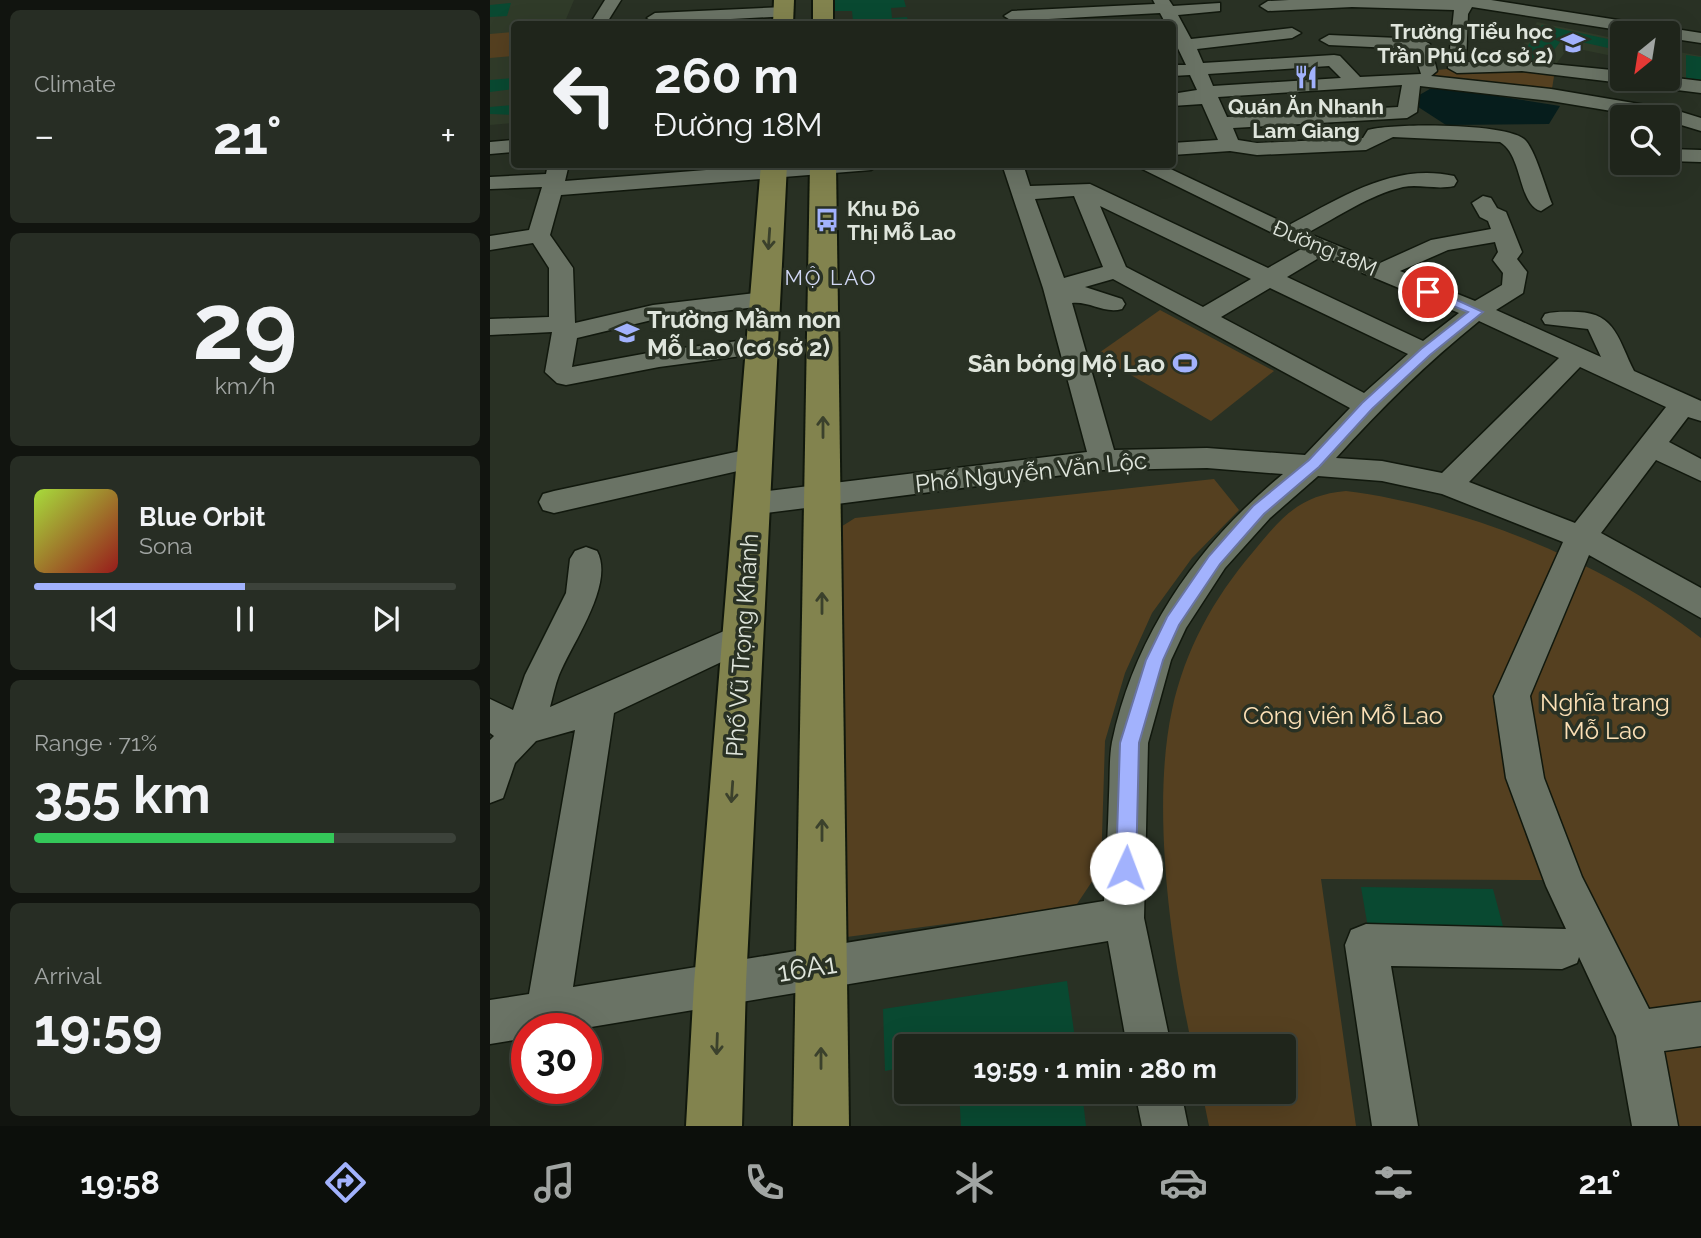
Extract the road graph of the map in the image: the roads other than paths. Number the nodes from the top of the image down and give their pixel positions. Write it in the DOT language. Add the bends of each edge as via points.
graph roads {
  1 [pos="613,0"];
  2 [pos="823,0"];
  3 [pos="1003,0"];
  4 [pos="1351,1"];
  5 [pos="1511,3"];
  6 [pos="1165,6"];
  7 [pos="1268,6"];
  8 [pos="1214,7"];
  9 [pos="1462,10"];
  10 [pos="784,12"];
  11 [pos="655,18"];
  12 [pos="1014,20"];
  13 [pos="600,21"];
  14 [pos="823,21"];
  15 [pos="1180,38"];
  16 [pos="1701,38"];
  17 [pos="1329,40"];
  18 [pos="1570,48"];
  19 [pos="1457,68"];
  20 [pos="1555,69"];
  21 [pos="1196,70"];
  22 [pos="1176,71"];
  23 [pos="1420,75"];
  24 [pos="1610,76"];
  25 [pos="1357,84"];
  26 [pos="1680,84"];
  27 [pos="1701,87"];
  28 [pos="1206,95"];
  29 [pos="1551,95"];
  30 [pos="1176,99"];
  31 [pos="1220,123"];
  32 [pos="1701,125"];
  33 [pos="1230,145"];
  34 [pos="511,146"];
  35 [pos="490,148"];
  36 [pos="1176,149"];
  37 [pos="1680,155"];
  38 [pos="1701,156"];
  39 [pos="774,168"];
  40 [pos="823,168"];
  41 [pos="1013,168"];
  42 [pos="1150,168"];
  43 [pos="554,178"];
  44 [pos="1446,181"];
  45 [pos="490,183"];
  46 [pos="1082,190"];
  47 [pos="1022,193"];
  48 [pos="1483,203"];
  49 [pos="1541,204"];
  50 [pos="1289,234"];
  51 [pos="1504,234"];
  52 [pos="539,235"];
  53 [pos="490,243"];
  54 [pos="1321,247"];
  55 [pos="1116,271"];
  56 [pos="1380,271"];
  57 [pos="1270,278"];
  58 [pos="1056,293"];
  59 [pos="765,299"];
  60 [pos="1113,304"];
  61 [pos="653,312"];
  62 [pos="1477,312"];
  63 [pos="1204,317"];
  64 [pos="1554,319"];
  65 [pos="490,327"];
  66 [pos="563,333"];
  67 [pos="762,346"];
  68 [pos="1426,352"];
  69 [pos="1576,356"];
  70 [pos="649,361"];
  71 [pos="1623,377"];
  72 [pos="1367,406"];
  73 [pos="1692,408"];
  74 [pos="1652,446"];
  75 [pos="754,458"];
  76 [pos="1102,460"];
  77 [pos="1314,464"];
  78 [pos="1701,471"];
  79 [pos="1448,485"];
  80 [pos="822,496"];
  81 [pos="554,502"];
  82 [pos="751,504"];
  83 [pos="1581,537"];
  84 [pos="586,559"];
  85 [pos="1701,605"];
  86 [pos="743,636"];
  87 [pos="598,701"];
  88 [pos="490,714"];
  89 [pos="525,729"];
  90 [pos="490,786"];
  91 [pos="1124,918"];
  92 [pos="1562,948"];
  93 [pos="821,965"];
  94 [pos="720,983"];
  95 [pos="548,1012"];
  96 [pos="490,1022"];
  97 [pos="1701,1024"];
  98 [pos="1638,1033"];
  99 [pos="1147,1034"];
  100 [pos="1160,1104"];
  101 [pos="714,1126"];
  102 [pos="821,1126"];
  103 [pos="1165,1126"];
  104 [pos="1395,1126"];
  105 [pos="1655,1126"];
  1 -- 13 [label="street"];
  2 -- 14 [label="main road"];
  3 -- 12 [label="street"];
  4 -- 7 [label="street"];
  4 -- 9 [label="street"];
  5 -- 9 [label="street" via="1466,1"];
  5 -- 16 [label="street" via="1535,17"];
  6 -- 8 [label="street"];
  6 -- 12 [label="street"];
  9 -- 15 [label="street"];
  9 -- 19 [label="street"];
  10 -- 11 [label="street"];
  15 -- 21 [label="street"];
  17 -- 23 [label="street" via="1421,44"];
  18 -- 20 [label="street"];
  19 -- 20 [label="street"];
  19 -- 23 [label="street"];
  20 -- 24 [label="street"];
  20 -- 29 [label="street"];
  21 -- 22 [label="street"];
  21 -- 25 [label="street" via="1334,60"];
  21 -- 28 [label="street"];
  23 -- 25 [label="street"];
  23 -- 29 [label="street"];
  23 -- 31 [label="street" via="1407,112"];
  25 -- 28 [label="street"];
  26 -- 27 [label="street"];
  28 -- 30 [label="street"];
  28 -- 31 [label="street"];
  29 -- 32 [label="street" via="1675,116"];
  31 -- 33 [label="street"];
  33 -- 36 [label="street"];
  33 -- 49 [label="street" via="1257,149 1366,144 1376,140 1375,134 1393,131 1504,136 1518,144"];
  34 -- 35 [label="street"];
  37 -- 38 [label="street"];
  39 -- 43 [label="street"];
  39 -- 59 [label="main road, Phố Vũ Trọng Khánh, one-way"];
  80 -- 40 [label="main road, one-way"];
  41 -- 47 [label="street"];
  42 -- 50 [label="street, Đường 18M"];
  43 -- 45 [label="street"];
  43 -- 52 [label="street"];
  44 -- 50 [label="street" via="1406,180 1374,189"];
  46 -- 47 [label="street"];
  46 -- 55 [label="street"];
  46 -- 57 [label="street"];
  47 -- 58 [label="street"];
  48 -- 51 [label="street" via="1498,217"];
  50 -- 54 [label="street, Đường 18M"];
  51 -- 56 [label="street" via="1460,237 1415,252"];
  51 -- 62 [label="street" via="1510,251 1505,260 1515,272 1514,288"];
  52 -- 53 [label="street"];
  52 -- 66 [label="street" via="561,268"];
  54 -- 56 [label="street, Đường 18M"];
  54 -- 57 [label="street"];
  55 -- 58 [label="street"];
  55 -- 63 [label="street"];
  56 -- 62 [label="street, Đường 18M"];
  57 -- 63 [label="street"];
  57 -- 68 [label="street"];
  58 -- 60 [label="street" via="1088,293"];
  58 -- 76 [label="street"];
  59 -- 61 [label="street"];
  59 -- 67 [label="main road, Phố Vũ Trọng Khánh"];
  61 -- 66 [label="street" via="622,323"];
  61 -- 70 [label="street"];
  62 -- 68 [label="street"];
  62 -- 69 [label="street, Đường 18M"];
  63 -- 72 [label="street"];
  64 -- 71 [label="street" via="1590,320 1600,325"];
  65 -- 66 [label="street"];
  66 -- 70 [label="street" via="561,376"];
  67 -- 70 [label="street"];
  67 -- 75 [label="main road, Phố Vũ Trọng Khánh"];
  68 -- 72 [label="street"];
  69 -- 71 [label="street, Đường 18M"];
  69 -- 79 [label="street"];
  71 -- 73 [label="street, Đường 18M"];
  72 -- 77 [label="street"];
  73 -- 74 [label="street"];
  74 -- 78 [label="street"];
  74 -- 83 [label="street"];
  75 -- 81 [label="street"];
  75 -- 82 [label="main road, Phố Vũ Trọng Khánh"];
  76 -- 77 [label="street, Phố Nguyễn Văn Lộc" via="1207,458"];
  76 -- 80 [label="street, Phố Nguyễn Văn Lộc"];
  77 -- 79 [label="street, Phố Nguyễn Văn Lộc" via="1382,471"];
  77 -- 91 [label="street" via="1259,510 1214,560 1174,618 1154,660 1130,743"];
  79 -- 83 [label="street, Phố Nguyễn Văn Lộc"];
  80 -- 82 [label="street, Phố Nguyễn Văn Lộc"];
  93 -- 80 [label="main road, one-way"];
  82 -- 86 [label="main road, Phố Vũ Trọng Khánh"];
  83 -- 85 [label="street, Phố Nguyễn Văn Lộc"];
  83 -- 98 [label="street" via="1512,696 1530,790 1566,886"];
  84 -- 89 [label="street" via="582,593 542,675"];
  86 -- 87 [label="street"];
  86 -- 94 [label="main road, Phố Vũ Trọng Khánh, one-way"];
  87 -- 89 [label="street" via="569,717"];
  87 -- 95 [label="street"];
  88 -- 89 [label="street" via="508,726"];
  89 -- 90 [label="street" via="499,755"];
  91 -- 93 [label="street, 16A1"];
  91 -- 99 [label="street"];
  92 -- 104 [label="street" via="1366,945"];
  93 -- 94 [label="street, 16A1"];
  102 -- 93 [label="main road, one-way"];
  94 -- 95 [label="street, 16A1"];
  94 -- 101 [label="main road, Phố Vũ Trọng Khánh, one-way"];
  95 -- 96 [label="street, 16A1"];
  97 -- 98 [label="street"];
  98 -- 105 [label="street"];
  100 -- 103 [label="street"];
}
